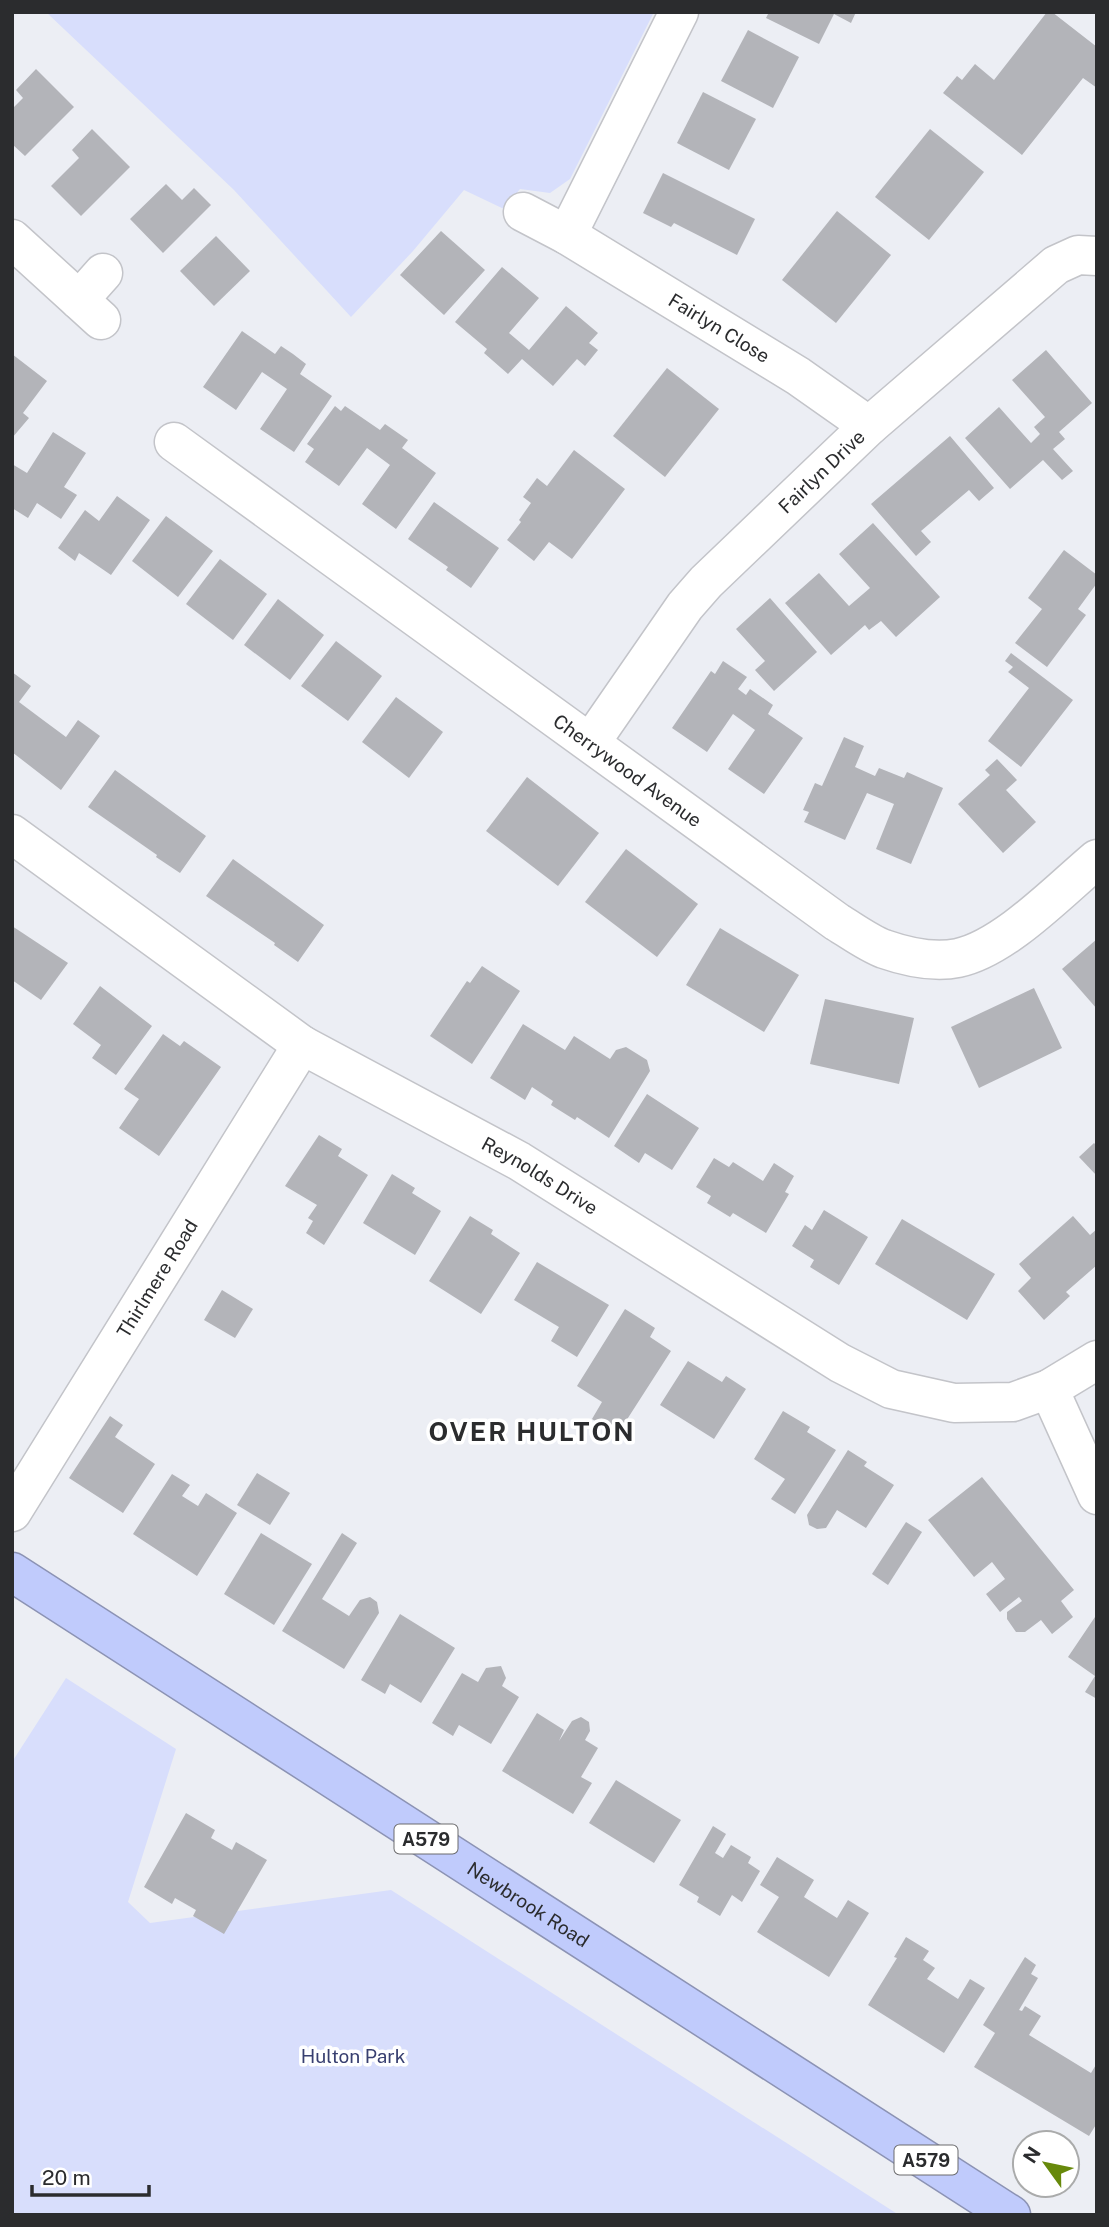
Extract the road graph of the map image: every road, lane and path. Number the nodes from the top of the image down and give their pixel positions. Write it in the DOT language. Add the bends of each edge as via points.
graph roads {
  1 [pos="679,12"];
  2 [pos="523,212"];
  3 [pos="567,235"];
  4 [pos="12,239"];
  5 [pos="1097,256"];
  6 [pos="94,298"];
  7 [pos="869,426"];
  8 [pos="174,442"];
  9 [pos="591,742"];
  10 [pos="12,834"];
  11 [pos="1097,859"];
  12 [pos="302,1045"];
  13 [pos="1097,1360"];
  14 [pos="1049,1389"];
  15 [pos="1097,1495"];
  16 [pos="12,1511"];
  17 [pos="12,1572"];
  18 [pos="1010,2215"];
  1 -- 3 [label="street"];
  2 -- 3 [label="street, Fairlyn Close"];
  3 -- 7 [label="street, Fairlyn Close" via="798,376"];
  4 -- 6 [label="street"];
  5 -- 7 [label="street, Fairlyn Drive" via="1078,255 1056,265"];
  7 -- 9 [label="street, Fairlyn Drive" via="699,590"];
  8 -- 9 [label="street, Cherrywood Avenue"];
  9 -- 11 [label="street, Cherrywood Avenue" via="837,922 882,948 923,960 958,958 989,946"];
  10 -- 12 [label="street, Reynolds Drive"];
  12 -- 14 [label="street, Reynolds Drive" via="520,1161 840,1363 891,1390 954,1403 1013,1402"];
  12 -- 16 [label="street, Thirlmere Road"];
  13 -- 14 [label="street, Reynolds Drive"];
  14 -- 15 [label="street"];
  17 -- 18 [label="highway, Newbrook Road / A579"];
}
